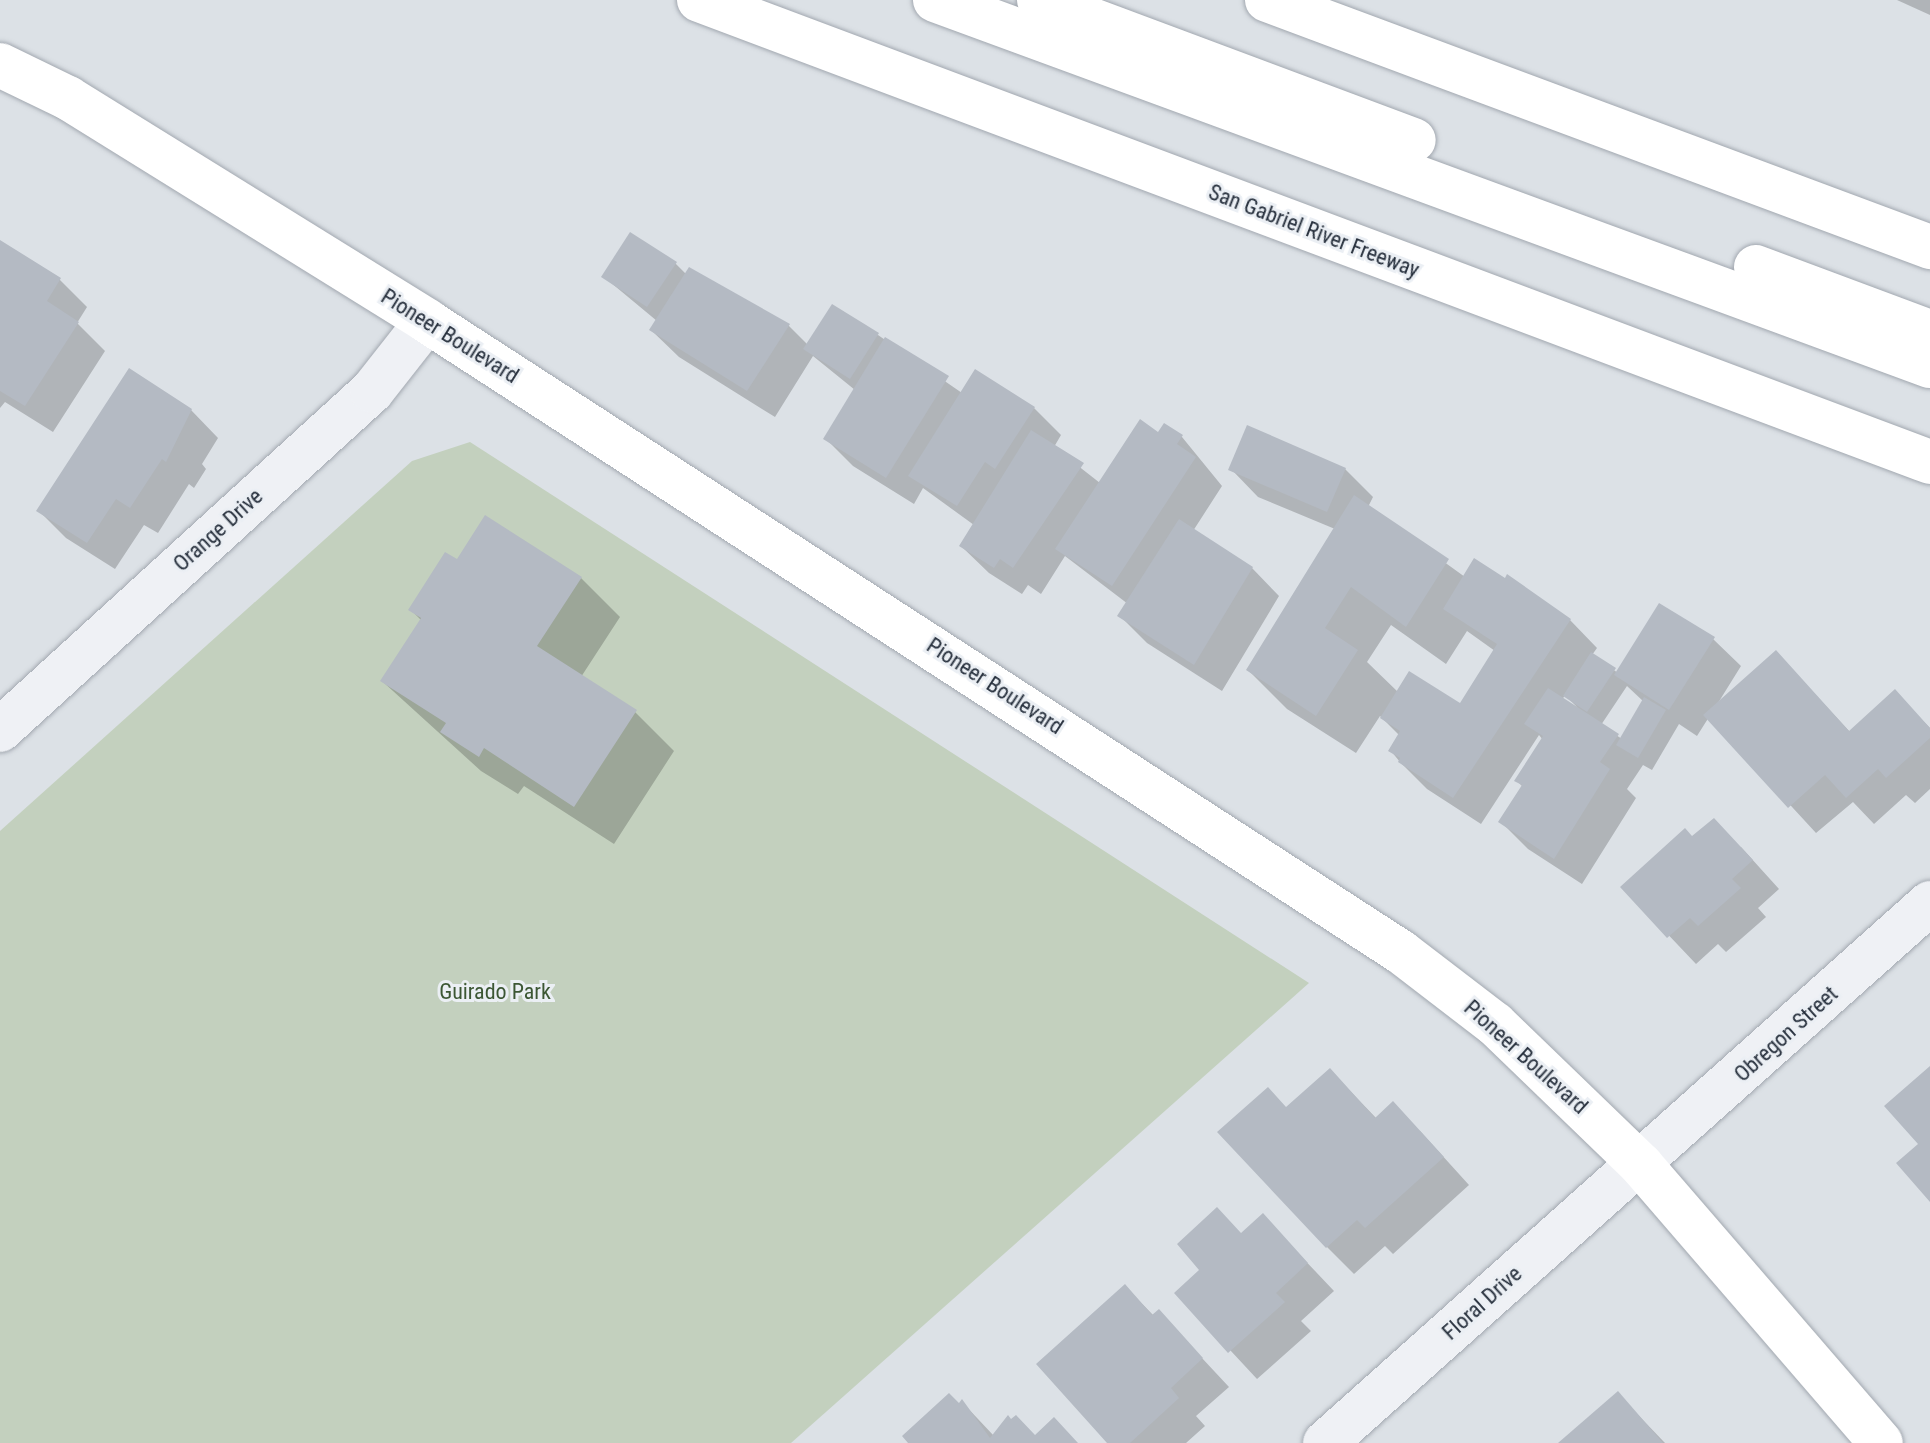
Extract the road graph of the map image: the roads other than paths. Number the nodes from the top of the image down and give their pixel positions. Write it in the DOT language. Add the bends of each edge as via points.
graph roads {
  1 [pos="699,0"];
  2 [pos="935,0"];
  3 [pos="1039,0"];
  4 [pos="1267,0"];
  5 [pos="1332,0"];
  6 [pos="0,65"];
  7 [pos="1481,80"];
  8 [pos="1930,247"];
  9 [pos="427,321"];
  10 [pos="1930,332"];
  11 [pos="1930,366"];
  12 [pos="1930,462"];
  13 [pos="0,730"];
  14 [pos="1930,903"];
  15 [pos="1641,1165"];
  16 [pos="1325,1443"];
  17 [pos="1881,1443"];
  1 -- 12 [label="main road, San Gabriel River Freeway"];
  2 -- 11 [label="main road"];
  3 -- 10 [label="main road"];
  4 -- 7 [label="main road"];
  5 -- 7 [label="main road"];
  6 -- 9 [label="main road, Pioneer Boulevard" via="68,98"];
  7 -- 8 [label="main road"];
  9 -- 13 [label="street, Orange Drive" via="372,391"];
  9 -- 15 [label="main road, Pioneer Boulevard" via="1401,952 1495,1024"];
  14 -- 15 [label="street, Obregon Street"];
  15 -- 16 [label="street, Floral Drive"];
  15 -- 17 [label="main road, Pioneer Boulevard"];
}
